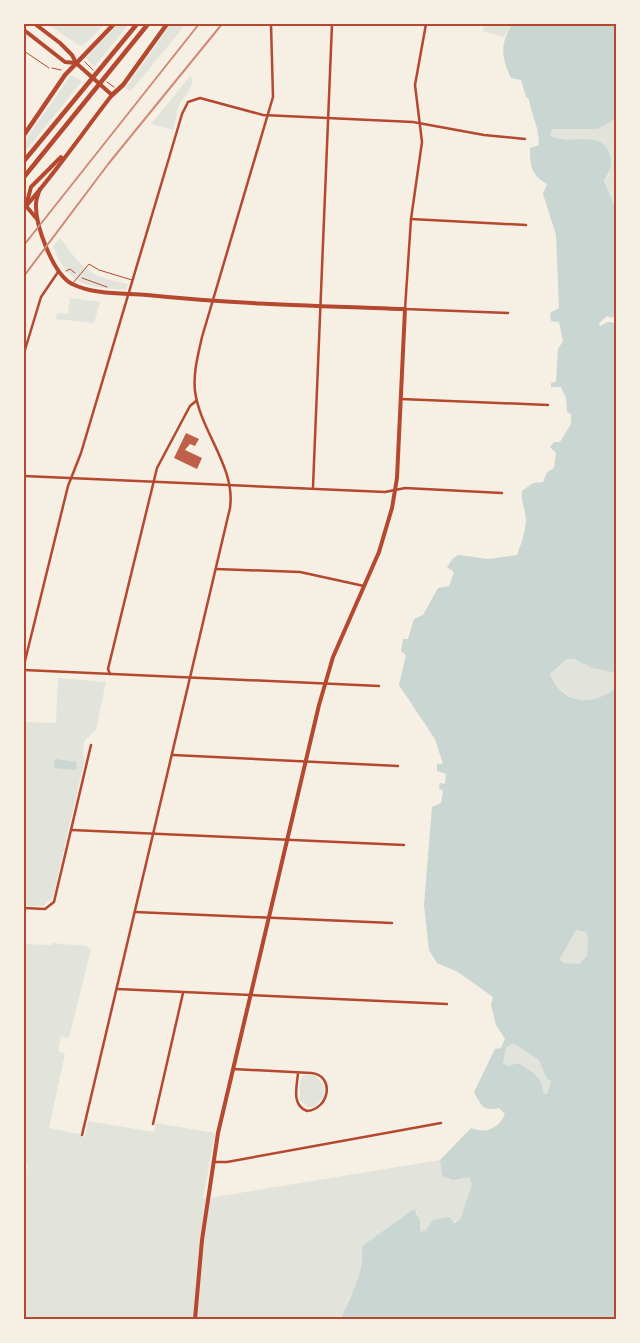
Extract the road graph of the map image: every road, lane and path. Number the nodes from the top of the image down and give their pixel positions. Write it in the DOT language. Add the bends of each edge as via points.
graph roads {
  1 [pos="35,24"];
  2 [pos="114,24"];
  3 [pos="137,24"];
  4 [pos="148,24"];
  5 [pos="167,24"];
  6 [pos="271,24"];
  7 [pos="332,24"];
  8 [pos="426,24"];
  9 [pos="24,30"];
  10 [pos="24,51"];
  11 [pos="76,63"];
  12 [pos="49,68"];
  13 [pos="61,70"];
  14 [pos="112,95"];
  15 [pos="269,116"];
  16 [pos="328,119"];
  17 [pos="420,123"];
  18 [pos="24,135"];
  19 [pos="525,139"];
  20 [pos="67,152"];
  21 [pos="24,161"];
  22 [pos="24,177"];
  23 [pos="40,190"];
  24 [pos="25,207"];
  25 [pos="37,219"];
  26 [pos="411,219"];
  27 [pos="526,225"];
  28 [pos="58,272"];
  29 [pos="64,272"];
  30 [pos="76,274"];
  31 [pos="80,277"];
  32 [pos="132,280"];
  33 [pos="72,284"];
  34 [pos="112,289"];
  35 [pos="128,294"];
  36 [pos="212,302"];
  37 [pos="320,306"];
  38 [pos="405,309"];
  39 [pos="508,313"];
  40 [pos="24,353"];
  41 [pos="401,398"];
  42 [pos="197,400"];
  43 [pos="548,405"];
  44 [pos="24,476"];
  45 [pos="72,478"];
  46 [pos="153,481"];
  47 [pos="230,484"];
  48 [pos="313,487"];
  49 [pos="395,490"];
  50 [pos="502,493"];
  51 [pos="216,569"];
  52 [pos="364,586"];
  53 [pos="24,665"];
  54 [pos="24,670"];
  55 [pos="110,674"];
  56 [pos="190,678"];
  57 [pos="324,683"];
  58 [pos="379,686"];
  59 [pos="91,745"];
  60 [pos="173,755"];
  61 [pos="306,761"];
  62 [pos="398,766"];
  63 [pos="72,830"];
  64 [pos="154,833"];
  65 [pos="287,840"];
  66 [pos="404,845"];
  67 [pos="24,908"];
  68 [pos="135,912"];
  69 [pos="269,918"];
  70 [pos="392,923"];
  71 [pos="117,988"];
  72 [pos="183,993"];
  73 [pos="250,996"];
  74 [pos="447,1004"];
  75 [pos="233,1069"];
  76 [pos="298,1073"];
  77 [pos="441,1123"];
  78 [pos="153,1124"];
  79 [pos="82,1135"];
  80 [pos="213,1162"];
  81 [pos="196,1319"];
  1 -- 11 [label="street" via="60,43"];
  2 -- 11 [label="highway"];
  3 -- 21 [label="highway"];
  4 -- 22 [label="highway"];
  5 -- 14 [label="highway" via="123,85"];
  6 -- 15 [label="street" via="274,85"];
  7 -- 16 [label="street"];
  8 -- 17 [label="street" via="415,85"];
  9 -- 11 [label="street" via="66,62"];
  10 -- 12 [label="lane"];
  11 -- 14 [label="street"];
  11 -- 18 [label="highway"];
  12 -- 13 [label="path"];
  14 -- 20 [label="street"];
  15 -- 16 [label="street"];
  15 -- 32 [label="street" via="200,98 186,105"];
  15 -- 36 [label="street"];
  16 -- 17 [label="street"];
  16 -- 37 [label="street"];
  17 -- 19 [label="street"];
  17 -- 26 [label="street" via="421,152"];
  20 -- 23 [label="street"];
  20 -- 24 [label="street" via="31,187"];
  23 -- 24 [label="street"];
  23 -- 25 [label="street" via="36,202"];
  24 -- 25 [label="street"];
  25 -- 28 [label="street"];
  26 -- 27 [label="street"];
  26 -- 38 [label="street"];
  28 -- 33 [label="street"];
  28 -- 40 [label="street" via="41,297"];
  29 -- 30 [label="path" via="70,269"];
  31 -- 34 [label="path"];
  32 -- 33 [label="lane" via="89,264"];
  32 -- 35 [label="street"];
  33 -- 35 [label="street"];
  35 -- 36 [label="street"];
  35 -- 45 [label="street"];
  36 -- 37 [label="street"];
  36 -- 42 [label="street" via="196,369"];
  37 -- 38 [label="street"];
  37 -- 48 [label="street"];
  38 -- 39 [label="street"];
  38 -- 41 [label="street"];
  41 -- 43 [label="street"];
  41 -- 49 [label="street"];
  42 -- 46 [label="street" via="190,406"];
  42 -- 47 [label="street"];
  44 -- 45 [label="street"];
  45 -- 46 [label="street"];
  45 -- 53 [label="street"];
  46 -- 47 [label="street"];
  46 -- 55 [label="street" via="108,668"];
  47 -- 48 [label="street"];
  47 -- 51 [label="street" via="230,508"];
  48 -- 49 [label="street"];
  49 -- 50 [label="street"];
  49 -- 52 [label="street" via="387,530"];
  51 -- 52 [label="street" via="300,572"];
  51 -- 56 [label="street"];
  52 -- 57 [label="street"];
  54 -- 55 [label="street"];
  55 -- 56 [label="street"];
  56 -- 57 [label="street"];
  56 -- 60 [label="street"];
  57 -- 58 [label="street"];
  57 -- 61 [label="street"];
  59 -- 63 [label="street"];
  60 -- 61 [label="street"];
  60 -- 64 [label="street"];
  61 -- 62 [label="street"];
  61 -- 65 [label="street"];
  63 -- 64 [label="street"];
  63 -- 67 [label="street" via="54,902 45,909"];
  64 -- 65 [label="street"];
  64 -- 68 [label="street"];
  65 -- 66 [label="street"];
  65 -- 69 [label="street"];
  68 -- 69 [label="street"];
  68 -- 71 [label="street"];
  69 -- 70 [label="street"];
  69 -- 73 [label="street"];
  71 -- 72 [label="street"];
  71 -- 79 [label="street"];
  72 -- 73 [label="street"];
  72 -- 78 [label="street"];
  73 -- 74 [label="street"];
  73 -- 75 [label="street"];
  75 -- 76 [label="street"];
  75 -- 80 [label="street"];
  76 -- 76 [label="street" via="297,1102 304,1110 316,1109 326,1098 326,1082 319,1074"];
  77 -- 80 [label="street"];
  80 -- 81 [label="street"];
}
